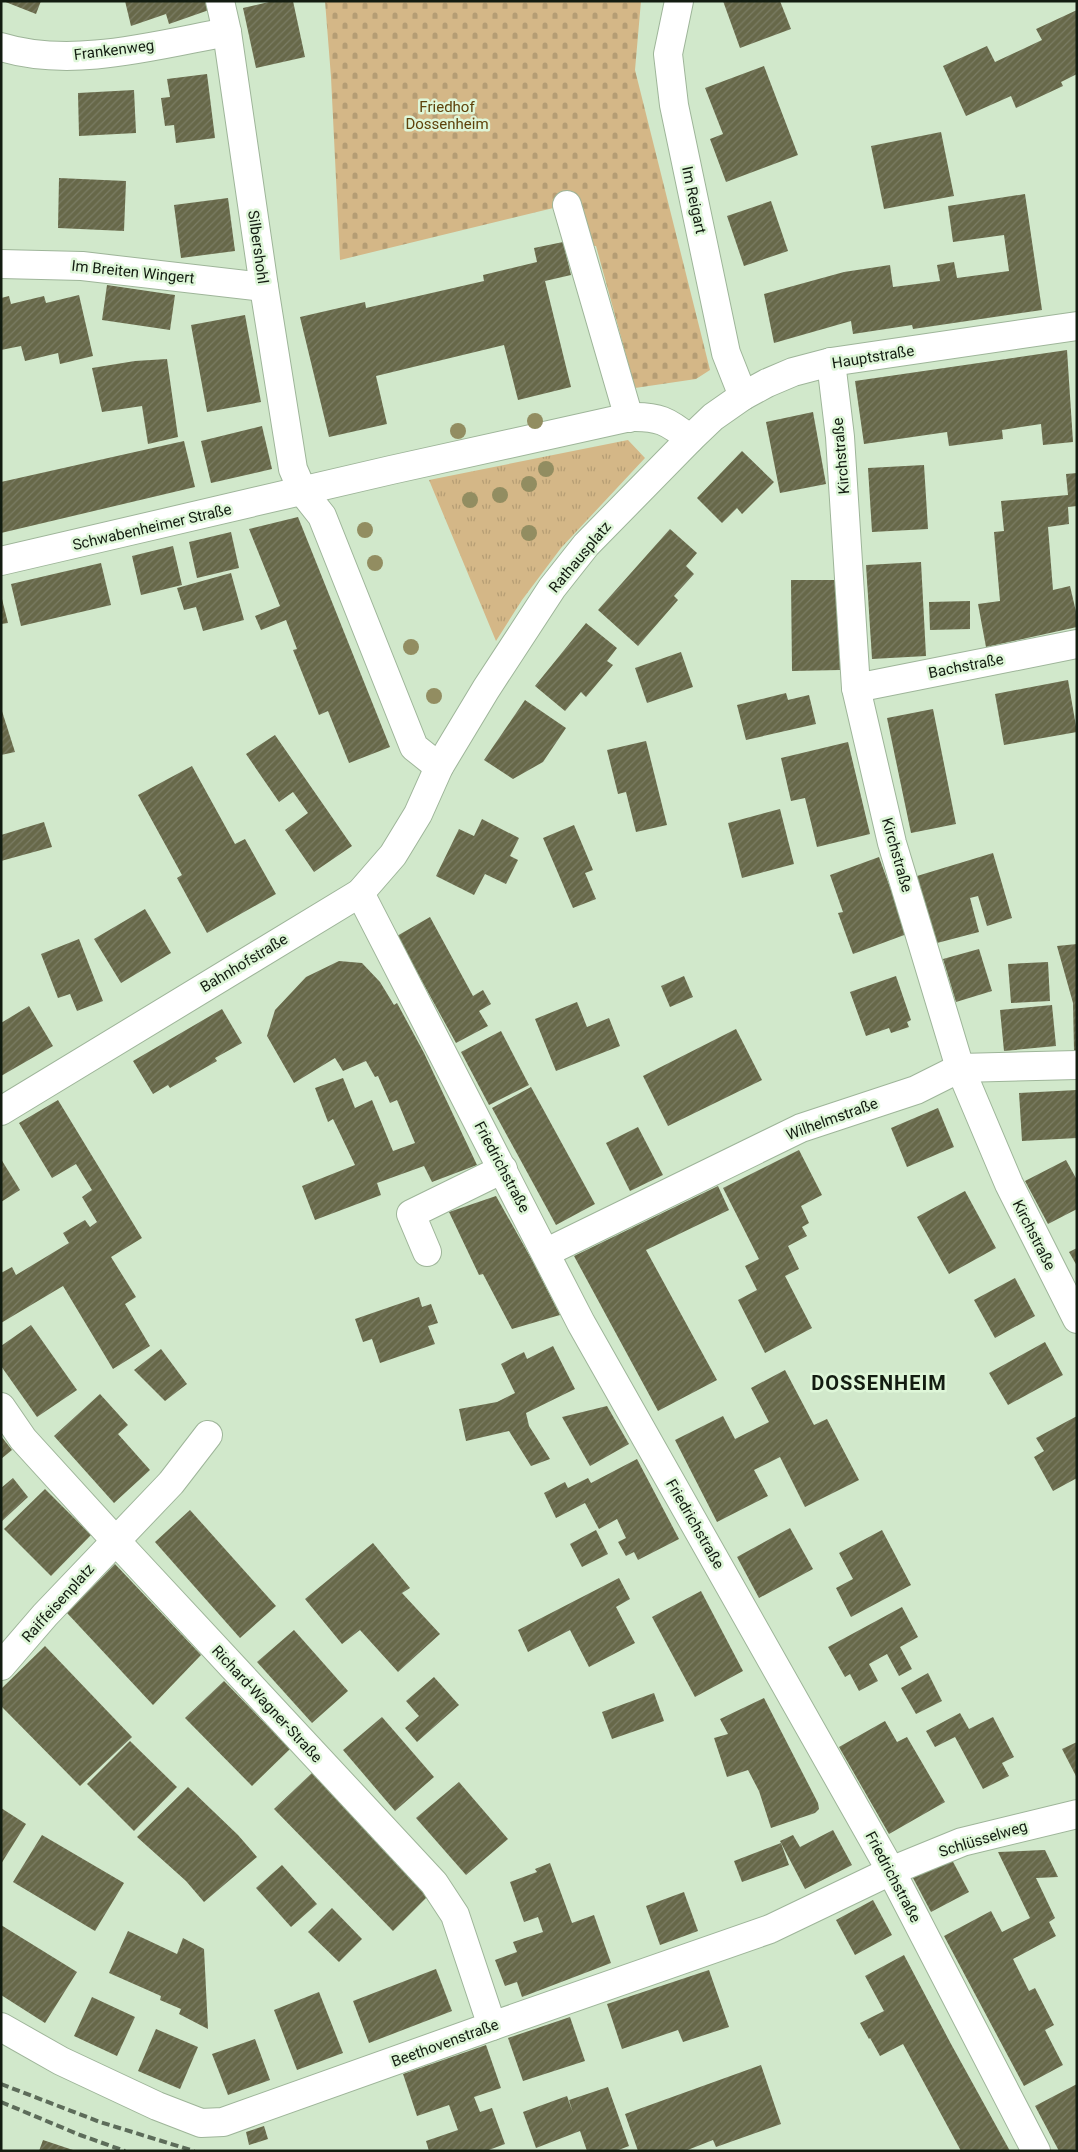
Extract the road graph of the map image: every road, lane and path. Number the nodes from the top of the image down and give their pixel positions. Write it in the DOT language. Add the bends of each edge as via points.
graph roads {
  1 [pos="220,1"];
  2 [pos="679,1"];
  3 [pos="227,32"];
  4 [pos="1,48"];
  5 [pos="567,205"];
  6 [pos="1,264"];
  7 [pos="264,287"];
  8 [pos="1077,326"];
  9 [pos="831,362"];
  10 [pos="743,396"];
  11 [pos="629,418"];
  12 [pos="690,438"];
  13 [pos="303,492"];
  14 [pos="1,561"];
  15 [pos="1077,644"];
  16 [pos="856,688"];
  17 [pos="439,766"];
  18 [pos="360,893"];
  19 [pos="1077,1065"];
  20 [pos="960,1068"];
  21 [pos="1,1111"];
  22 [pos="503,1169"];
  23 [pos="427,1252"];
  24 [pos="547,1252"];
  25 [pos="1077,1319"];
  26 [pos="1,1407"];
  27 [pos="208,1435"];
  28 [pos="115,1540"];
  29 [pos="1,1666"];
  30 [pos="1077,1814"];
  31 [pos="891,1871"];
  32 [pos="492,2026"];
  33 [pos="1,2027"];
  34 [pos="1036,2151"];
  1 -- 3 [label="street, Silbershohl"];
  2 -- 10 [label="street, Im Reigart" via="668,54 674,105 726,354"];
  3 -- 4 [label="street, Frankenweg" via="126,51 69,56 18,53"];
  3 -- 7 [label="street, Silbershohl"];
  5 -- 11 [label="street"];
  6 -- 7 [label="street, Im Breiten Wingert" via="91,266"];
  7 -- 13 [label="street, Silbershohl" via="293,469"];
  8 -- 9 [label="street, Hauptstraße"];
  9 -- 10 [label="street, Hauptstraße" via="793,372"];
  9 -- 16 [label="street, Kirchstraße" via="840,437"];
  10 -- 12 [label="street, Hauptstraße"];
  11 -- 12 [label="street" via="648,416 663,420"];
  11 -- 13 [label="street"];
  12 -- 17 [label="street, Rathausplatz" via="586,545 552,588"];
  13 -- 14 [label="street, Schwabenheimer Straße"];
  13 -- 17 [label="street" via="322,516 414,746"];
  15 -- 16 [label="street, Bachstraße"];
  16 -- 20 [label="street, Kirchstraße" via="892,843"];
  17 -- 18 [label="street, Bahnhofstraße" via="418,814 393,856"];
  18 -- 21 [label="street, Bahnhofstraße"];
  18 -- 22 [label="street, Friedrichstraße"];
  19 -- 20 [label="street, Wilhelmstraße"];
  20 -- 24 [label="street, Wilhelmstraße" via="916,1090 801,1128"];
  20 -- 25 [label="street, Kirchstraße" via="1009,1184"];
  22 -- 23 [label="street" via="411,1214"];
  22 -- 24 [label="street, Friedrichstraße"];
  24 -- 31 [label="street, Friedrichstraße" via="581,1323"];
  26 -- 28 [label="street, Richard-Wagner-Straße" via="23,1439"];
  27 -- 28 [label="street, Raiffeisenplatz" via="172,1483"];
  28 -- 29 [label="street, Raiffeisenplatz"];
  28 -- 32 [label="street, Richard-Wagner-Straße" via="434,1883 454,1914"];
  30 -- 31 [label="street, Schlüsselweg" via="962,1842"];
  31 -- 32 [label="street, Beethovenstraße" via="770,1929"];
  31 -- 34 [label="street, Friedrichstraße"];
  32 -- 33 [label="street, Beethovenstraße" via="223,2122 201,2123 61,2061"];
}
